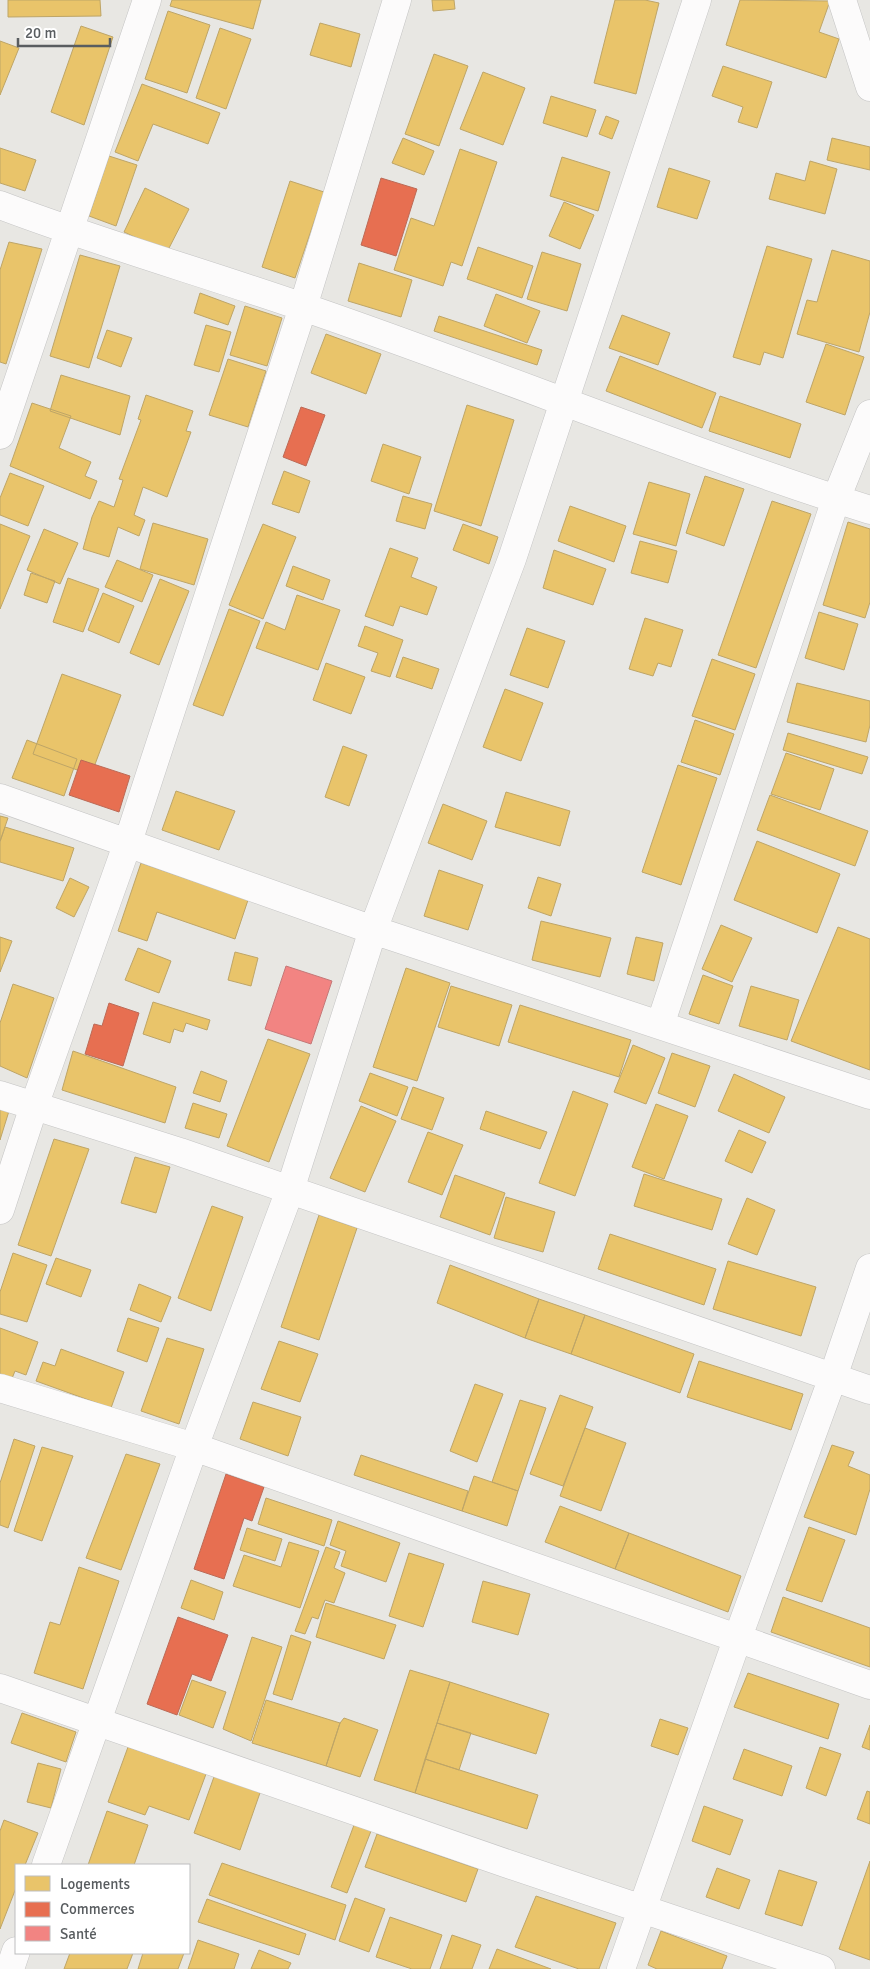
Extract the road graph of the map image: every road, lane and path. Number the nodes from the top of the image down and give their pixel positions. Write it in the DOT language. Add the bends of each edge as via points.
graph roads {
  1 [pos="147,0"];
  2 [pos="397,0"];
  3 [pos="697,0"];
  4 [pos="842,0"];
  5 [pos="870,87"];
  6 [pos="0,205"];
  7 [pos="69,231"];
  8 [pos="303,307"];
  9 [pos="563,402"];
  10 [pos="870,414"];
  11 [pos="0,435"];
  12 [pos="836,499"];
  13 [pos="870,510"];
  14 [pos="0,798"];
  15 [pos="128,842"];
  16 [pos="374,930"];
  17 [pos="660,1025"];
  18 [pos="0,1095"];
  19 [pos="870,1095"];
  20 [pos="34,1106"];
  21 [pos="290,1190"];
  22 [pos="0,1210"];
  23 [pos="870,1268"];
  24 [pos="833,1377"];
  25 [pos="0,1388"];
  26 [pos="870,1390"];
  27 [pos="194,1447"];
  28 [pos="738,1637"];
  29 [pos="870,1685"];
  30 [pos="0,1688"];
  31 [pos="96,1720"];
  32 [pos="46,1864"];
  33 [pos="642,1909"];
  34 [pos="15,1954"];
  35 [pos="10,1969"];
  36 [pos="620,1969"];
  37 [pos="821,1969"];
  1 -- 7 [label="street"];
  2 -- 8 [label="street"];
  3 -- 9 [label="street"];
  4 -- 5 [label="street"];
  6 -- 7 [label="street"];
  7 -- 8 [label="street"];
  7 -- 11 [label="street"];
  8 -- 9 [label="street"];
  8 -- 15 [label="street"];
  9 -- 12 [label="street"];
  9 -- 16 [label="street" via="512,559"];
  10 -- 12 [label="street"];
  12 -- 13 [label="street"];
  12 -- 17 [label="street"];
  14 -- 15 [label="street"];
  15 -- 16 [label="street"];
  15 -- 20 [label="street"];
  16 -- 17 [label="street"];
  16 -- 21 [label="street"];
  17 -- 19 [label="street"];
  18 -- 20 [label="street"];
  20 -- 21 [label="street"];
  20 -- 22 [label="street"];
  21 -- 24 [label="street"];
  21 -- 27 [label="street"];
  23 -- 24 [label="street"];
  24 -- 26 [label="street"];
  24 -- 28 [label="street"];
  25 -- 27 [label="street"];
  27 -- 28 [label="street"];
  27 -- 31 [label="street"];
  28 -- 29 [label="street"];
  28 -- 33 [label="street"];
  30 -- 31 [label="street"];
  31 -- 32 [label="street"];
  31 -- 33 [label="street"];
  33 -- 36 [label="street"];
  33 -- 37 [label="street"];
  34 -- 35 [label="street"];
}
